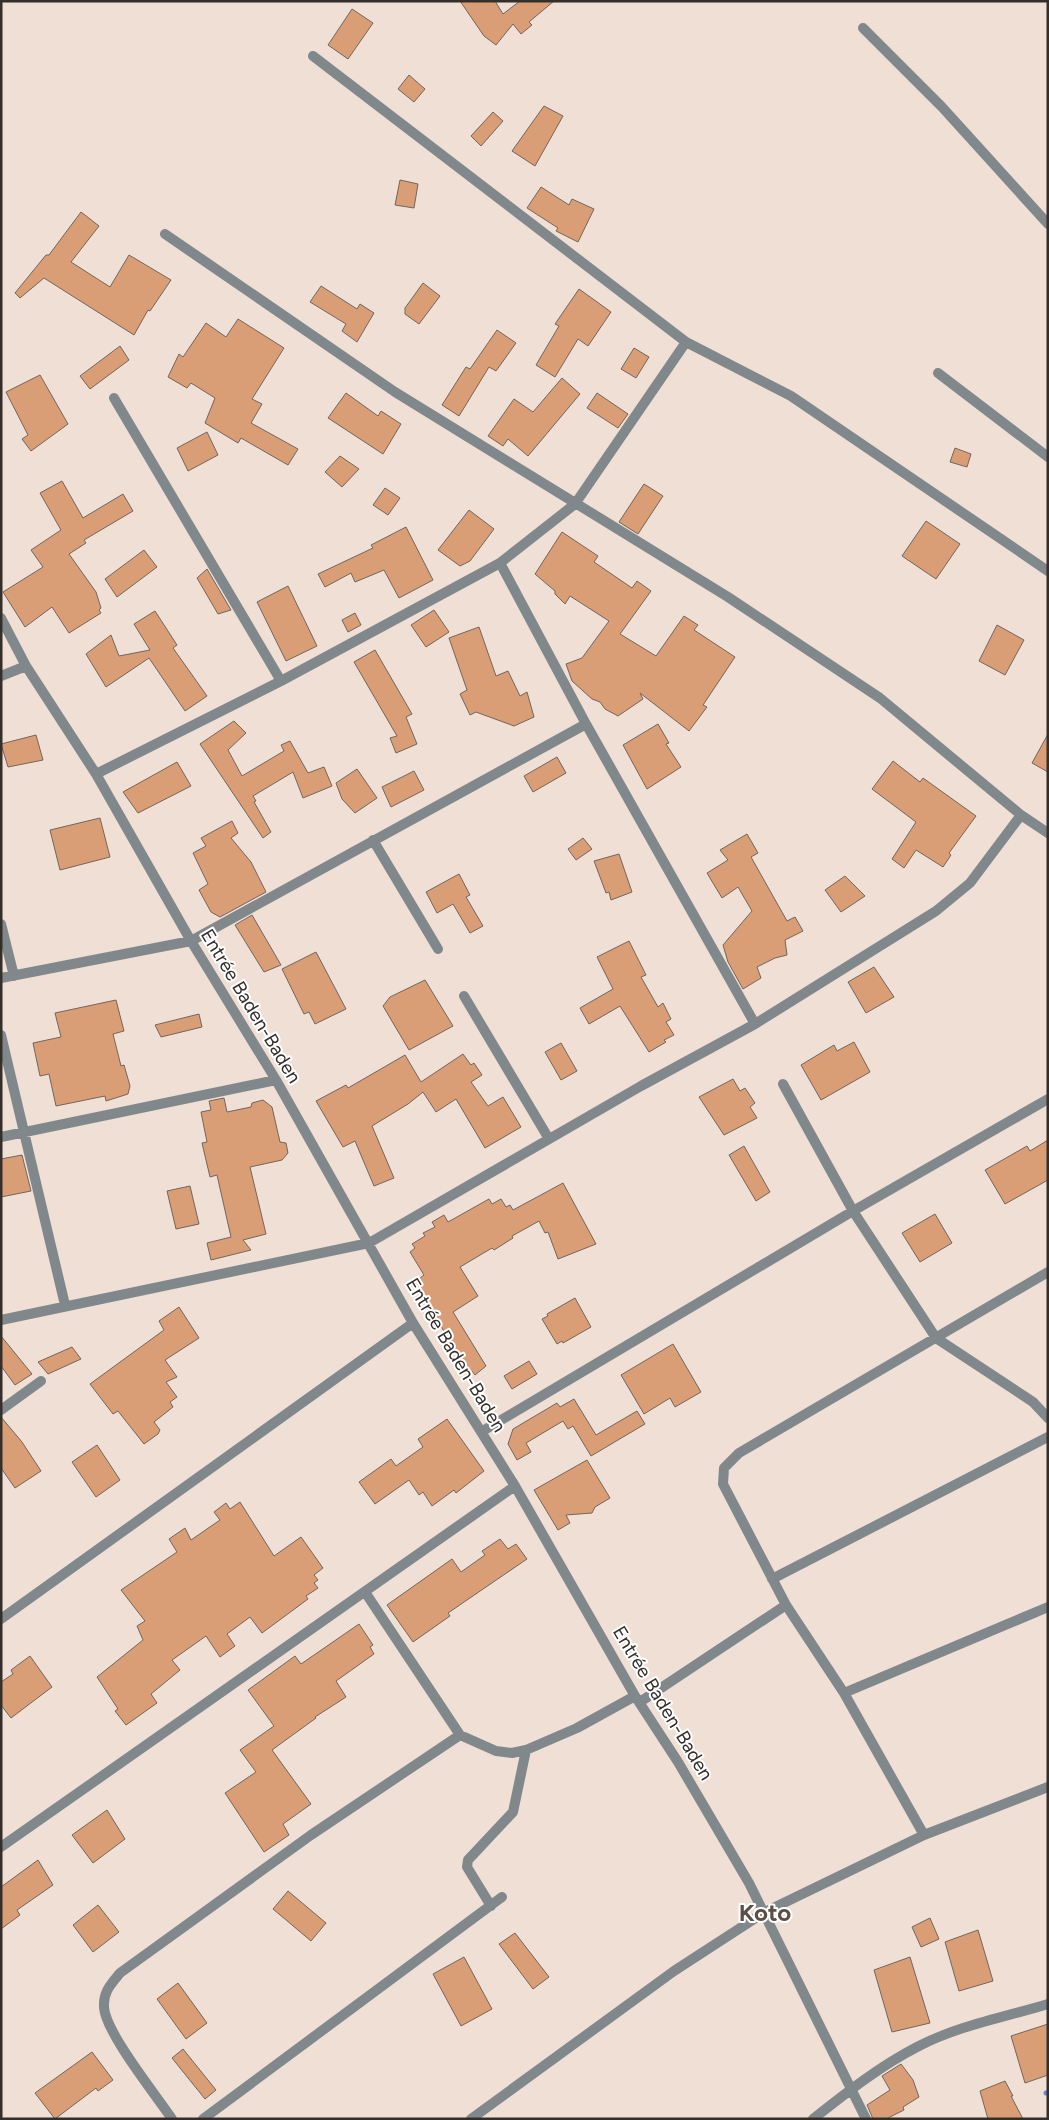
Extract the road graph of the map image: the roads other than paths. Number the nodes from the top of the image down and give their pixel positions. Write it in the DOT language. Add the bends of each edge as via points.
graph roads {
  1 [pos="863,28"];
  2 [pos="313,56"];
  3 [pos="1048,224"];
  4 [pos="165,234"];
  5 [pos="686,342"];
  6 [pos="938,373"];
  7 [pos="114,398"];
  8 [pos="1048,457"];
  9 [pos="575,504"];
  10 [pos="500,563"];
  11 [pos="1048,571"];
  12 [pos="1,618"];
  13 [pos="26,666"];
  14 [pos="1,676"];
  15 [pos="281,681"];
  16 [pos="586,724"];
  17 [pos="96,774"];
  18 [pos="1022,815"];
  19 [pos="1048,833"];
  20 [pos="373,840"];
  21 [pos="1,924"];
  22 [pos="191,941"];
  23 [pos="438,949"];
  24 [pos="14,976"];
  25 [pos="1,978"];
  26 [pos="464,996"];
  27 [pos="755,1024"];
  28 [pos="1,1035"];
  29 [pos="276,1080"];
  30 [pos="783,1084"];
  31 [pos="1048,1099"];
  32 [pos="24,1132"];
  33 [pos="1,1137"];
  34 [pos="549,1139"];
  35 [pos="853,1211"];
  36 [pos="370,1243"];
  37 [pos="1048,1272"];
  38 [pos="66,1304"];
  39 [pos="1,1320"];
  40 [pos="413,1323"];
  41 [pos="936,1338"];
  42 [pos="41,1381"];
  43 [pos="1,1410"];
  44 [pos="1048,1418"];
  45 [pos="481,1432"];
  46 [pos="1048,1437"];
  47 [pos="515,1486"];
  48 [pos="772,1579"];
  49 [pos="365,1592"];
  50 [pos="786,1606"];
  51 [pos="1048,1607"];
  52 [pos="1,1619"];
  53 [pos="844,1693"];
  54 [pos="638,1699"];
  55 [pos="460,1735"];
  56 [pos="526,1750"];
  57 [pos="1048,1787"];
  58 [pos="924,1835"];
  59 [pos="1,1847"];
  60 [pos="502,1897"];
  61 [pos="491,1906"];
  62 [pos="765,1912"];
  63 [pos="1048,2004"];
  64 [pos="850,2089"];
  65 [pos="172,2119"];
  66 [pos="203,2119"];
  67 [pos="471,2119"];
  68 [pos="813,2119"];
  69 [pos="866,2119"];
  1 -- 3 [label="street" via="942,107"];
  2 -- 5 [label="street"];
  4 -- 9 [label="street" via="395,392"];
  5 -- 9 [label="street"];
  5 -- 11 [label="street" via="791,396"];
  6 -- 8 [label="street"];
  7 -- 15 [label="street"];
  9 -- 10 [label="street"];
  9 -- 18 [label="street" via="728,596 880,698"];
  10 -- 15 [label="street"];
  10 -- 16 [label="street"];
  12 -- 13 [label="street, Entrée Baden-Baden"];
  13 -- 14 [label="street"];
  13 -- 17 [label="street, Entrée Baden-Baden"];
  15 -- 17 [label="street"];
  16 -- 20 [label="street"];
  16 -- 27 [label="street"];
  17 -- 22 [label="street, Entrée Baden-Baden"];
  18 -- 19 [label="street"];
  18 -- 27 [label="street" via="970,883 955,897"];
  20 -- 22 [label="street"];
  20 -- 23 [label="street"];
  21 -- 24 [label="street"];
  22 -- 24 [label="street"];
  22 -- 29 [label="street, Entrée Baden-Baden"];
  24 -- 25 [label="street"];
  26 -- 34 [label="street"];
  27 -- 34 [label="street"];
  28 -- 32 [label="street"];
  29 -- 32 [label="street"];
  29 -- 36 [label="street, Entrée Baden-Baden"];
  30 -- 35 [label="street"];
  31 -- 35 [label="street"];
  32 -- 33 [label="street"];
  32 -- 38 [label="street"];
  34 -- 36 [label="street"];
  35 -- 41 [label="street"];
  35 -- 45 [label="street"];
  36 -- 38 [label="street"];
  36 -- 40 [label="street, Entrée Baden-Baden"];
  37 -- 41 [label="street"];
  38 -- 39 [label="street"];
  40 -- 45 [label="street, Entrée Baden-Baden"];
  40 -- 52 [label="street"];
  41 -- 44 [label="street" via="1033,1402"];
  41 -- 48 [label="street" via="739,1453 724,1468 723,1484"];
  42 -- 43 [label="street"];
  45 -- 47 [label="street, Entrée Baden-Baden"];
  46 -- 48 [label="street"];
  47 -- 49 [label="street"];
  47 -- 54 [label="street, Entrée Baden-Baden"];
  48 -- 50 [label="street"];
  49 -- 55 [label="street"];
  49 -- 59 [label="street"];
  50 -- 53 [label="street"];
  50 -- 54 [label="street"];
  51 -- 53 [label="street"];
  53 -- 58 [label="street"];
  54 -- 56 [label="street"];
  54 -- 62 [label="street, Entrée Baden-Baden"];
  55 -- 56 [label="street" via="496,1751 512,1753"];
  55 -- 65 [label="street" via="295,1847 120,1973 106,1990 104,2008 110,2029"];
  56 -- 61 [label="street" via="513,1812 468,1860 467,1867"];
  57 -- 58 [label="street"];
  58 -- 62 [label="street"];
  60 -- 61 [label="street"];
  61 -- 66 [label="street"];
  62 -- 64 [label="street, Entrée Baden-Baden"];
  62 -- 67 [label="street" via="674,1972"];
  63 -- 64 [label="street" via="916,2047"];
  64 -- 68 [label="street"];
  64 -- 69 [label="street, Entrée Baden-Baden"];
}
